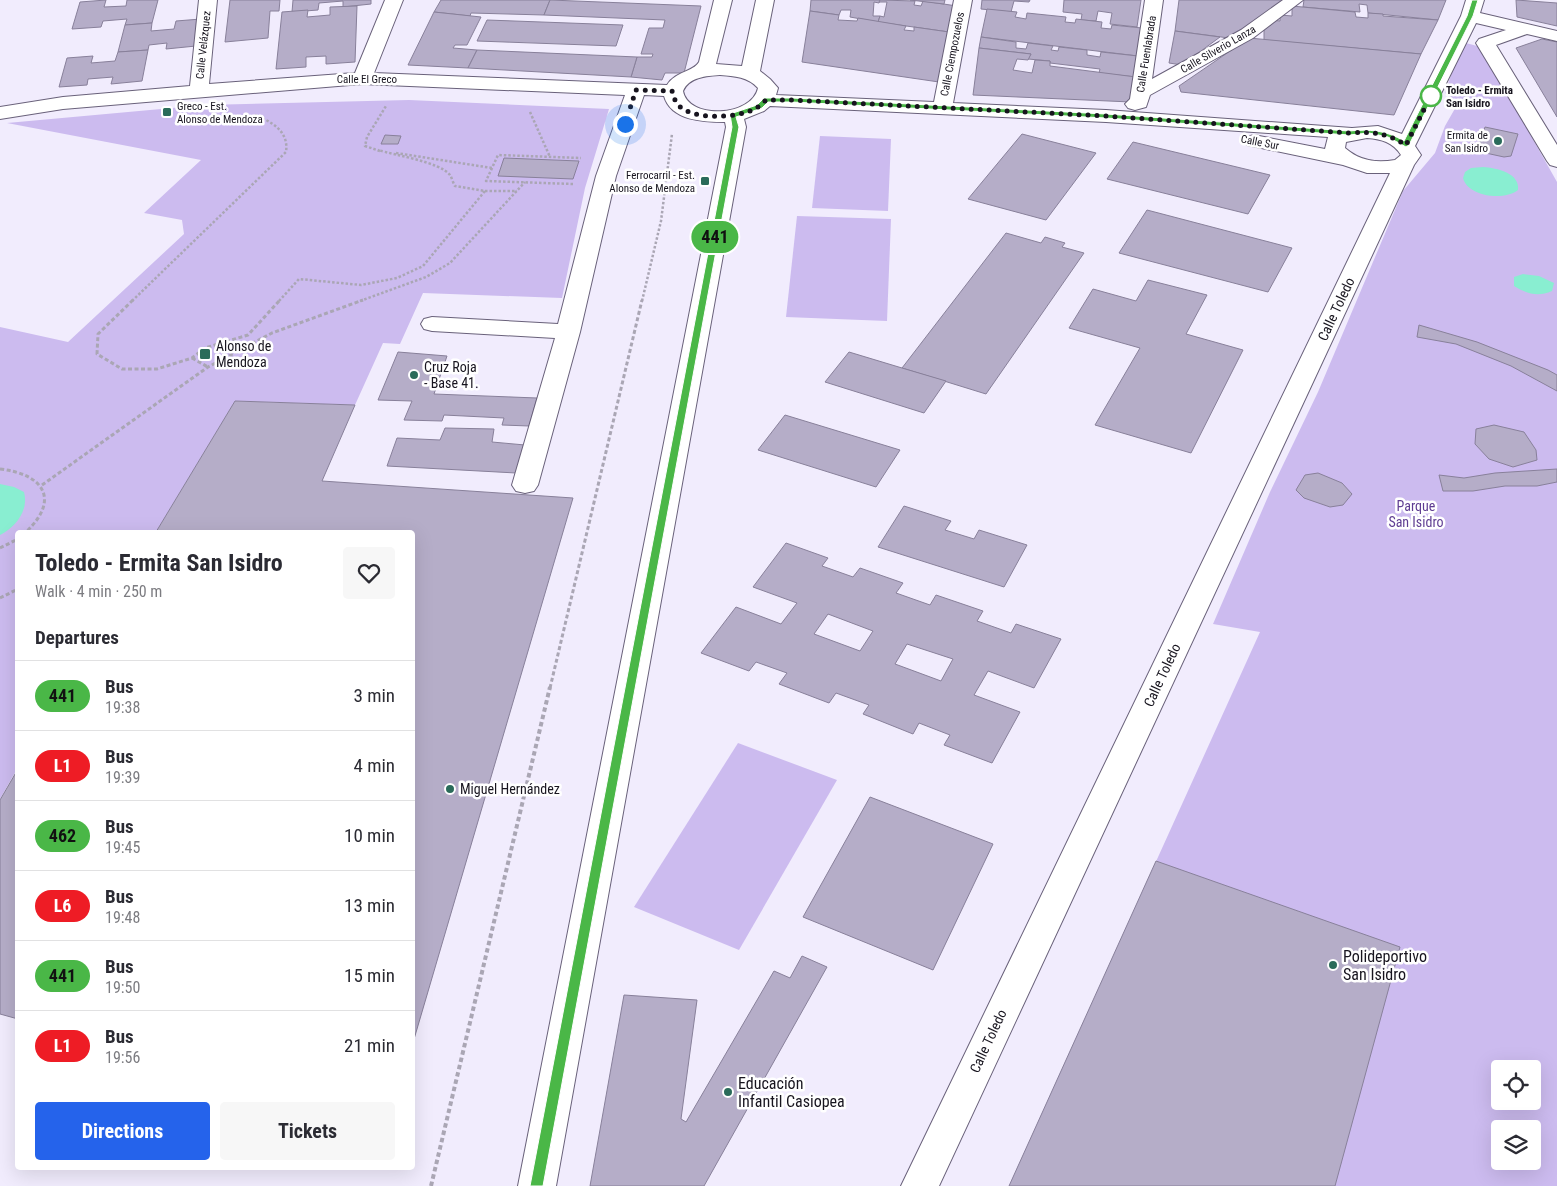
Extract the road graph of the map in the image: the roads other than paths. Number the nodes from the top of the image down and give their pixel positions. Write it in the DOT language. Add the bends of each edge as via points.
graph roads {
  1 [pos="208,0"];
  2 [pos="394,0"];
  3 [pos="723,0"];
  4 [pos="766,0"];
  5 [pos="963,0"];
  6 [pos="1154,0"];
  7 [pos="1294,0"];
  8 [pos="1472,8"];
  9 [pos="1525,29"];
  10 [pos="1557,36"];
  11 [pos="1458,37"];
  12 [pos="1486,42"];
  13 [pos="704,71"];
  14 [pos="750,74"];
  15 [pos="362,78"];
  16 [pos="198,90"];
  17 [pos="636,90"];
  18 [pos="672,91"];
  19 [pos="1140,93"];
  20 [pos="0,99"];
  21 [pos="766,100"];
  22 [pos="63,103"];
  23 [pos="942,108"];
  24 [pos="0,113"];
  25 [pos="733,116"];
  26 [pos="1106,116"];
  27 [pos="1147,119"];
  28 [pos="1349,133"];
  29 [pos="1405,155"];
  30 [pos="1344,159"];
  31 [pos="1557,161"];
  32 [pos="432,324"];
  33 [pos="568,332"];
  34 [pos="525,485"];
  35 [pos="537,1186"];
  36 [pos="920,1186"];
  1 -- 16 [label="street, Calle Velázquez"];
  2 -- 15 [label="street"];
  3 -- 13 [label="street"];
  4 -- 14 [label="street"];
  5 -- 23 [label="street, Calle Ciempozuelos"];
  6 -- 19 [label="street, Calle Fuenlabrada"];
  7 -- 19 [label="street, Calle Silverio Lanza" via="1247,34"];
  8 -- 9 [label="street"];
  8 -- 11 [label="street, Calle Toledo"];
  9 -- 10 [label="street"];
  9 -- 12 [label="street"];
  11 -- 12 [label="street"];
  11 -- 29 [label="street, Calle Toledo"];
  12 -- 31 [label="street"];
  13 -- 14 [label="street" via="728,70"];
  13 -- 18 [label="street" via="679,81"];
  14 -- 21 [label="street" via="765,83 768,88"];
  15 -- 16 [label="street, Calle El Greco"];
  15 -- 17 [label="street, Calle El Greco"];
  16 -- 22 [label="street, Calle El Greco"];
  17 -- 18 [label="street, Calle El Greco"];
  17 -- 33 [label="street" via="606,176"];
  18 -- 25 [label="street" via="677,104 686,110 708,116"];
  19 -- 26 [label="street, Calle Fuenlabrada" via="1138,103"];
  20 -- 22 [label="street"];
  21 -- 23 [label="street, Calle Sur"];
  21 -- 25 [label="street" via="759,107"];
  22 -- 24 [label="street"];
  23 -- 26 [label="street, Calle Sur"];
  25 -- 35 [label="street" via="736,127"];
  26 -- 27 [label="street, Calle Sur"];
  27 -- 28 [label="street, Calle Sur"];
  27 -- 30 [label="street, Calle Sur"];
  28 -- 29 [label="street, Calle Sur" via="1369,131 1390,136"];
  28 -- 30 [label="street" via="1336,139 1335,149"];
  29 -- 30 [label="street, Calle Sur" via="1386,169 1364,167"];
  29 -- 36 [label="street, Calle Toledo"];
  32 -- 33 [label="street"];
  33 -- 34 [label="street"];
}
